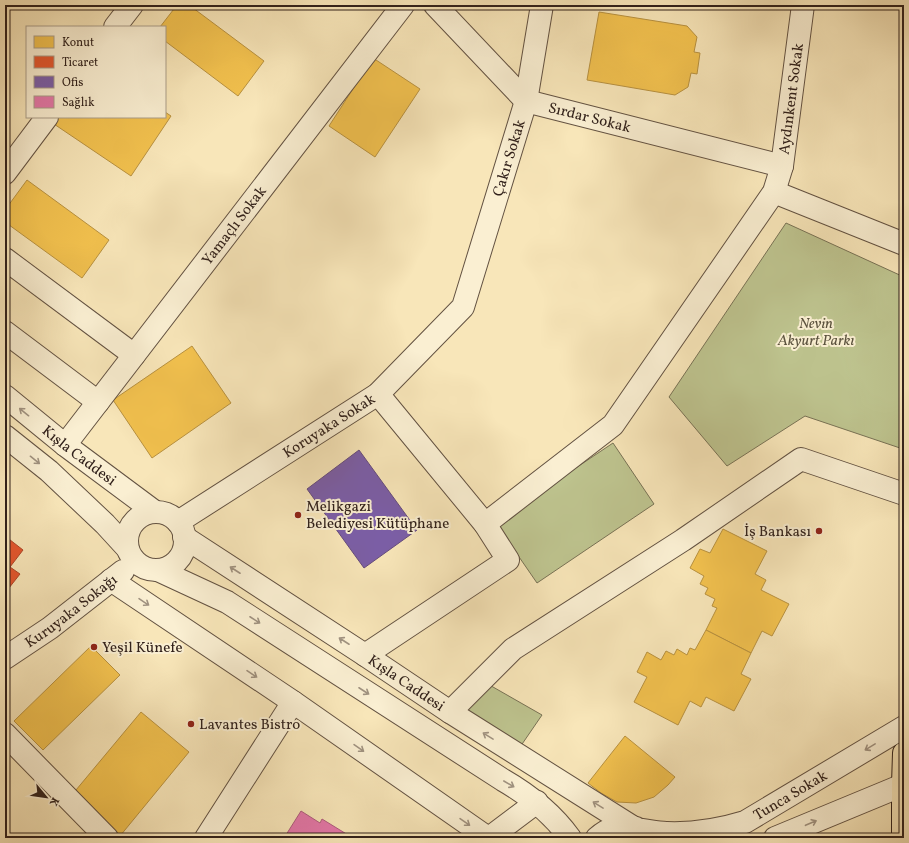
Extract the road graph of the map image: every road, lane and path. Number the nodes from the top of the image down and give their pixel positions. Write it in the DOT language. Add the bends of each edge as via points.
graph roads {
  1 [pos="132,5"];
  2 [pos="403,5"];
  3 [pos="435,5"];
  4 [pos="542,5"];
  5 [pos="803,5"];
  6 [pos="116,26"];
  7 [pos="526,101"];
  8 [pos="46,118"];
  9 [pos="782,166"];
  10 [pos="5,173"];
  11 [pos="774,192"];
  12 [pos="904,244"];
  13 [pos="5,259"];
  14 [pos="463,307"];
  15 [pos="5,332"];
  16 [pos="134,355"];
  17 [pos="378,394"];
  18 [pos="5,396"];
  19 [pos="98,402"];
  20 [pos="5,436"];
  21 [pos="65,445"];
  22 [pos="904,494"];
  23 [pos="155,512"];
  24 [pos="485,524"];
  25 [pos="181,530"];
  26 [pos="131,554"];
  27 [pos="158,570"];
  28 [pos="111,580"];
  29 [pos="366,655"];
  30 [pos="5,658"];
  31 [pos="293,702"];
  32 [pos="450,712"];
  33 [pos="904,727"];
  34 [pos="5,734"];
  35 [pos="904,753"];
  36 [pos="903,785"];
  37 [pos="536,802"];
  38 [pos="641,831"];
  39 [pos="107,838"];
  40 [pos="206,838"];
  41 [pos="489,838"];
  42 [pos="570,838"];
  43 [pos="597,838"];
  44 [pos="775,838"];
  45 [pos="903,838"];
  1 -- 6 [label="street"];
  2 -- 16 [label="street, Yamaçlı Sokak"];
  3 -- 7 [label="street"];
  4 -- 7 [label="street, Çakır Sokak"];
  5 -- 9 [label="street, Aydınkent Sokak"];
  7 -- 9 [label="street, Sırdar Sokak"];
  7 -- 14 [label="street, Çakır Sokak"];
  8 -- 10 [label="street"];
  9 -- 11 [label="street, Aydınkent Sokak"];
  11 -- 12 [label="street"];
  11 -- 24 [label="street, Aydınkent Sokak" via="613,426"];
  13 -- 16 [label="street"];
  14 -- 17 [label="street, Koruyaka Sokak"];
  15 -- 19 [label="street"];
  16 -- 19 [label="street, Yamaçlı Sokak"];
  17 -- 24 [label="street"];
  17 -- 25 [label="street, Koruyaka Sokak"];
  21 -- 18 [label="street, Kışla Caddesi, one-way"];
  19 -- 21 [label="street, Yamaçlı Sokak"];
  20 -- 26 [label="street, Kışla Caddesi, one-way" via="49,471 105,524"];
  21 -- 23 [label="street, Kışla Caddesi"];
  22 -- 32 [label="street" via="801,459 683,540 513,649"];
  23 -- 25 [label="street" via="170,516"];
  23 -- 26 [label="street" via="140,516 133,523 127,538"];
  24 -- 29 [label="street" via="508,560"];
  25 -- 27 [label="street" via="184,548 177,561"];
  29 -- 25 [label="street, Kışla Caddesi, one-way"];
  26 -- 27 [label="street" via="138,565"];
  26 -- 28 [label="street, Kuruyaka Sokağı"];
  27 -- 37 [label="street, Kışla Caddesi, one-way" via="227,602"];
  28 -- 30 [label="street, Kuruyaka Sokağı" via="50,628"];
  28 -- 31 [label="street, one-way"];
  29 -- 32 [label="street, Kışla Caddesi"];
  31 -- 40 [label="street"];
  31 -- 41 [label="street, one-way"];
  38 -- 32 [label="street, Kışla Caddesi, one-way"];
  33 -- 38 [label="street, Tunca Sokak, one-way" via="745,822 692,833"];
  34 -- 39 [label="street"];
  35 -- 36 [label="main road"];
  44 -- 36 [label="street, Tunca Sokak, one-way"];
  36 -- 45 [label="main road"];
  37 -- 41 [label="street"];
  37 -- 42 [label="street, Kışla Caddesi"];
  38 -- 43 [label="street" via="619,826"];
}
